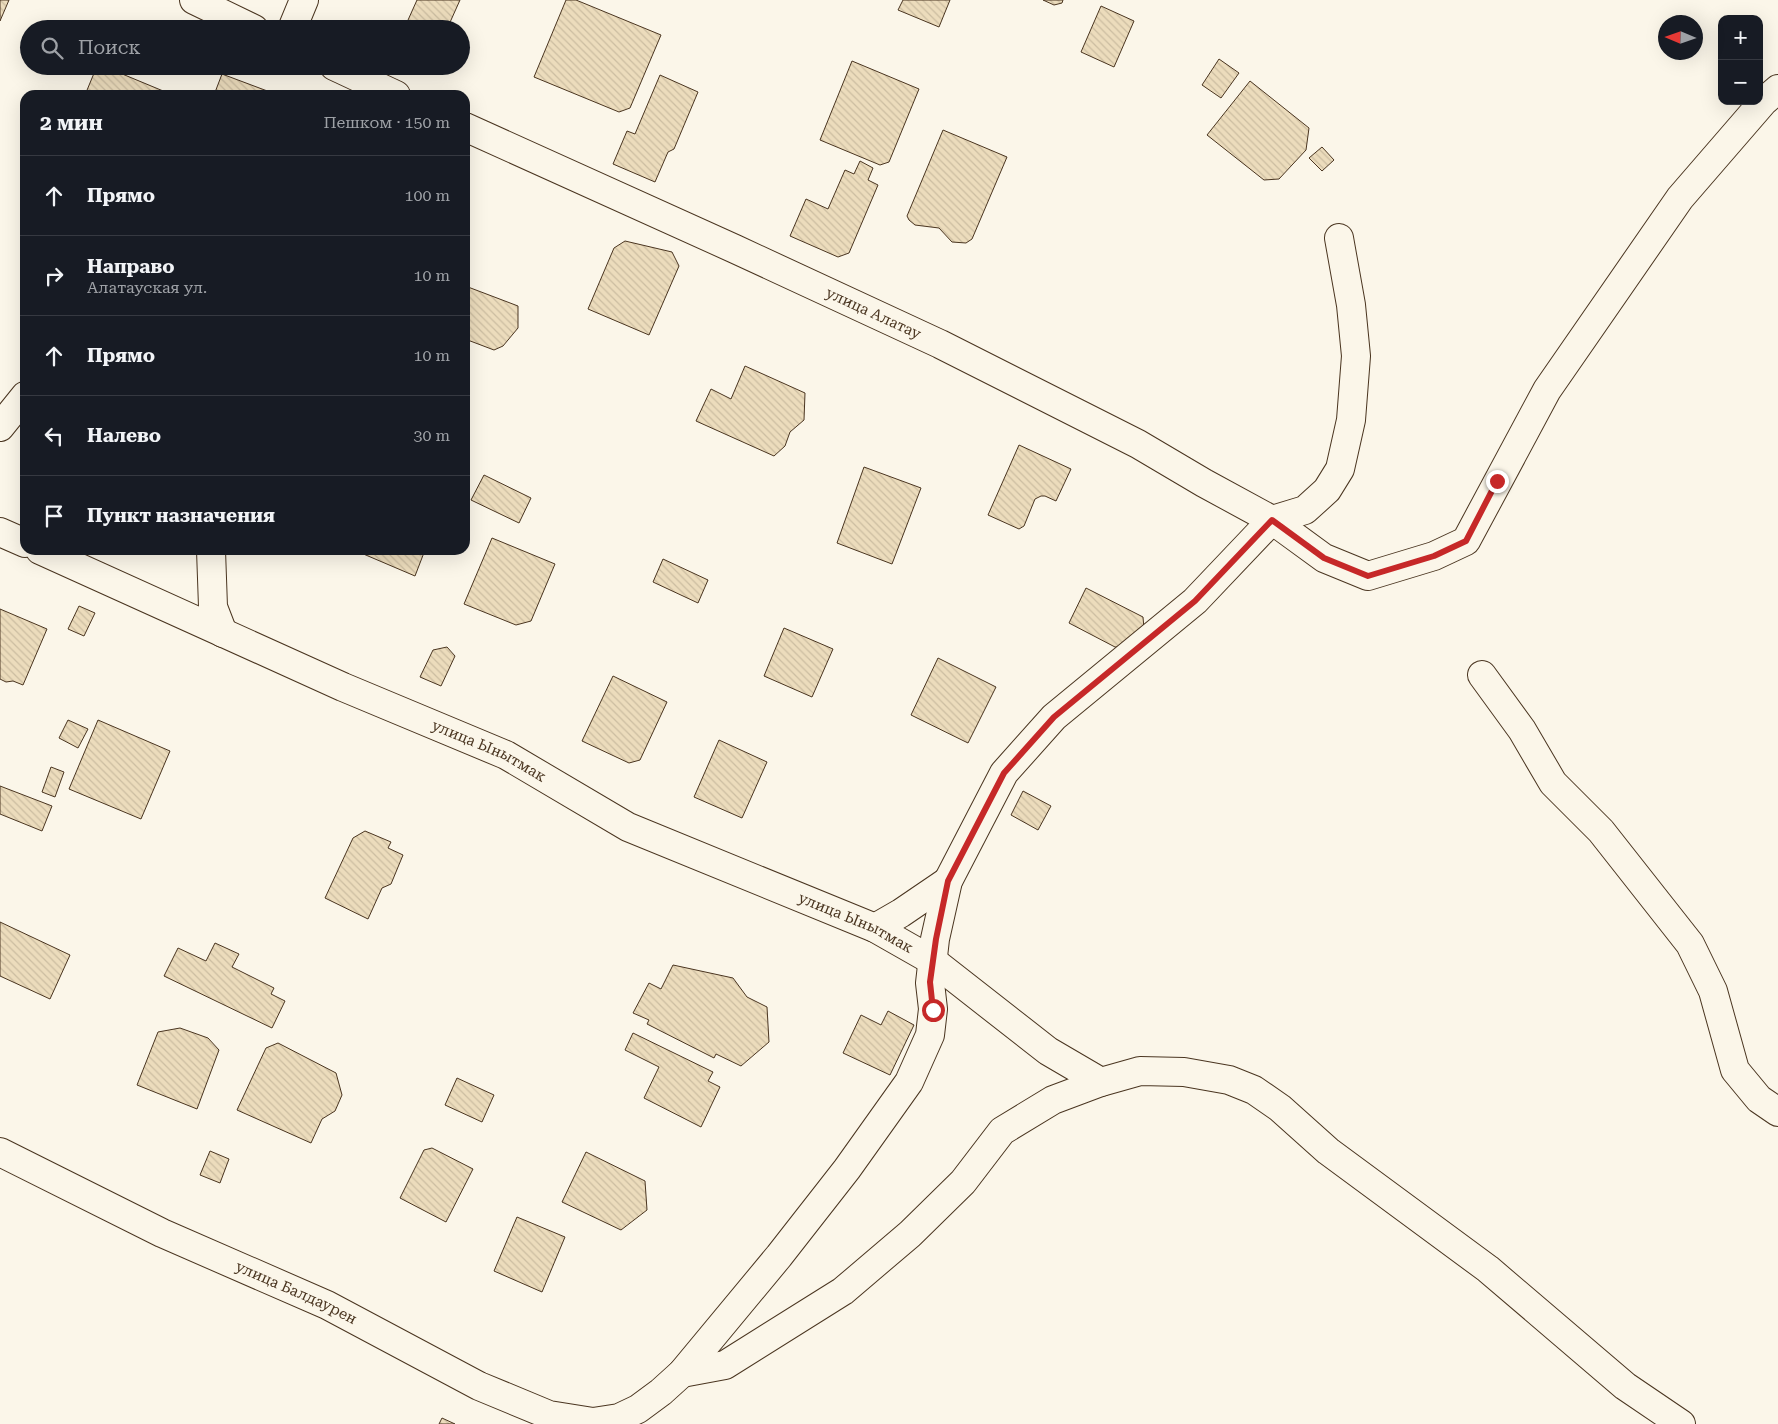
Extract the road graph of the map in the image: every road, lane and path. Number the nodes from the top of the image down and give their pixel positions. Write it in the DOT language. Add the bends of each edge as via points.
graph roads {
  1 [pos="194,0"];
  2 [pos="304,0"];
  3 [pos="235,20"];
  4 [pos="296,20"];
  5 [pos="353,75"];
  6 [pos="1778,89"];
  7 [pos="385,90"];
  8 [pos="470,129"];
  9 [pos="1339,238"];
  10 [pos="20,402"];
  11 [pos="0,427"];
  12 [pos="1272,520"];
  13 [pos="0,532"];
  14 [pos="20,541"];
  15 [pos="51,555"];
  16 [pos="211,555"];
  17 [pos="223,633"];
  18 [pos="1482,675"];
  19 [pos="948,881"];
  20 [pos="875,928"];
  21 [pos="933,961"];
  22 [pos="1101,1082"];
  23 [pos="1778,1112"];
  24 [pos="0,1152"];
  25 [pos="682,1373"];
  26 [pos="1681,1424"];
  1 -- 3 [label="street"];
  2 -- 4 [label="street"];
  5 -- 7 [label="street"];
  6 -- 12 [label="street, улица Алатау" via="1680,198 1547,390 1466,541 1434,556 1368,576 1324,558"];
  8 -- 12 [label="street, улица Алатау" via="940,344 1138,444"];
  9 -- 12 [label="street" via="1356,356 1351,420 1342,461 1327,490 1305,510"];
  10 -- 11 [label="street"];
  12 -- 19 [label="street" via="1195,601 1054,717 1004,773"];
  13 -- 14 [label="street"];
  15 -- 17 [label="street, улица Ынытмак"];
  16 -- 17 [label="street" via="213,608"];
  17 -- 20 [label="street, улица Ынытмак" via="506,755 628,827"];
  18 -- 23 [label="street" via="1522,730 1553,783 1601,831 1690,944 1713,991 1735,1070 1759,1099"];
  19 -- 20 [label="street"];
  19 -- 21 [label="street, улица Балдаурен"];
  20 -- 21 [label="street, улица Ынытмак"];
  21 -- 22 [label="street, улица Ынытмак" via="1048,1051"];
  21 -- 25 [label="street, улица Балдаурен" via="930,1035 909,1082 848,1169"];
  22 -- 25 [label="street" via="1053,1100 1002,1131 963,1182 910,1234 842,1291 725,1366"];
  22 -- 26 [label="street" via="1140,1071 1184,1072 1229,1080 1254,1090 1280,1108 1328,1151 1488,1269 1625,1386"];
  24 -- 25 [label="street, улица Балдаурен" via="162,1233 326,1305 479,1386 549,1415 593,1422 619,1418 638,1409"];
}
